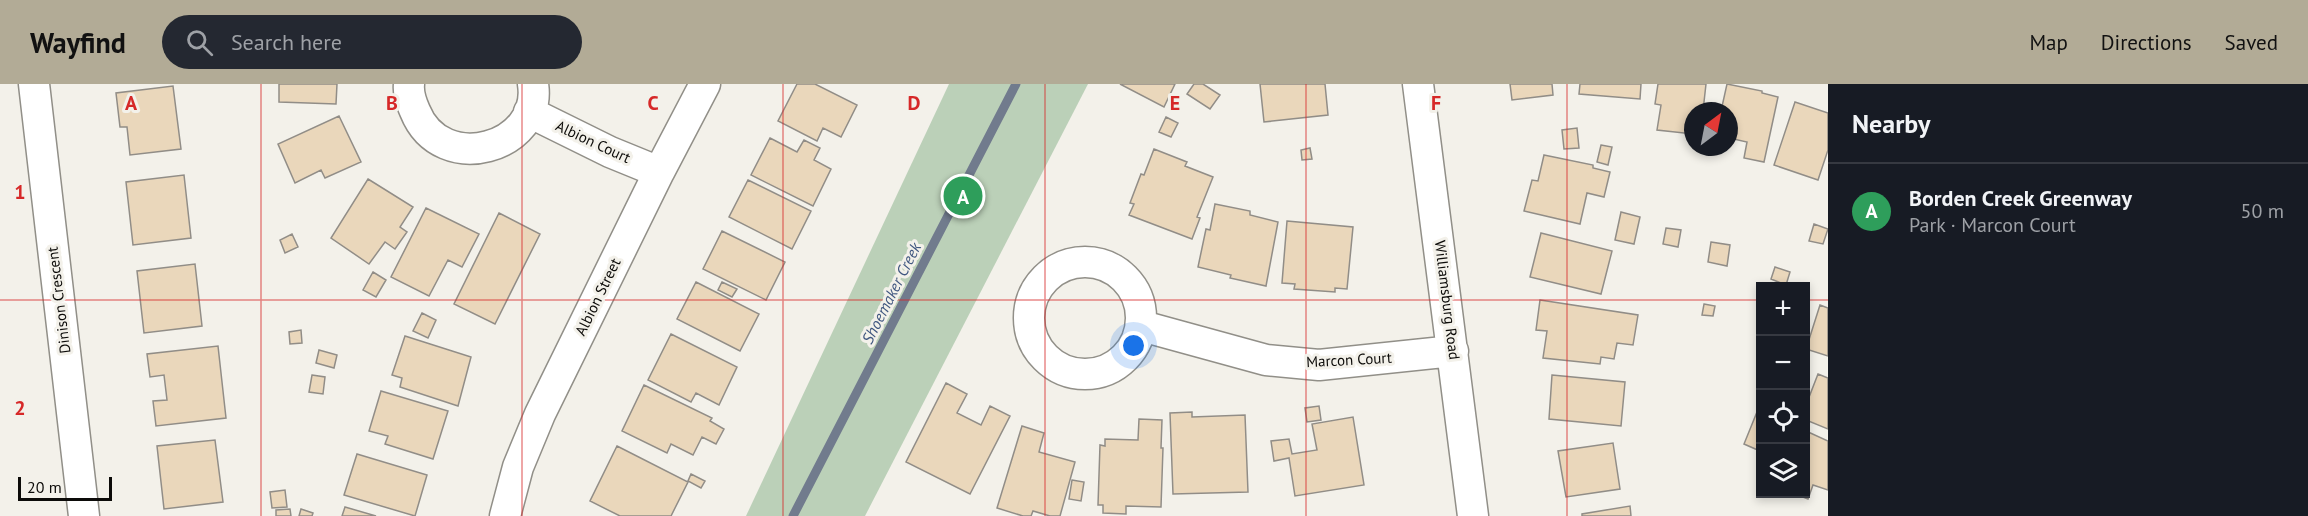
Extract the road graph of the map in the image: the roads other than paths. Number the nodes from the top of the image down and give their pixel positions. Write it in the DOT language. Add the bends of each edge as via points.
graph roads {
  1 [pos="34,84"];
  2 [pos="410,84"];
  3 [pos="705,84"];
  4 [pos="1418,84"];
  5 [pos="531,98"];
  6 [pos="659,172"];
  7 [pos="1142,326"];
  8 [pos="1453,351"];
  9 [pos="84,516"];
  10 [pos="505,516"];
  11 [pos="1473,516"];
  1 -- 9 [label="street, Dinison Crescent"];
  2 -- 5 [label="street, Albion Court" via="411,100 430,134 468,150 490,147 509,137 523,122"];
  3 -- 6 [label="street, Albion Street"];
  4 -- 8 [label="street, Williamsburg Road"];
  5 -- 6 [label="street, Albion Court" via="610,152"];
  6 -- 10 [label="street, Albion Street" via="540,414"];
  7 -- 8 [label="street, Marcon Court" via="1266,360 1319,364"];
  8 -- 11 [label="street, Williamsburg Road"];
}
